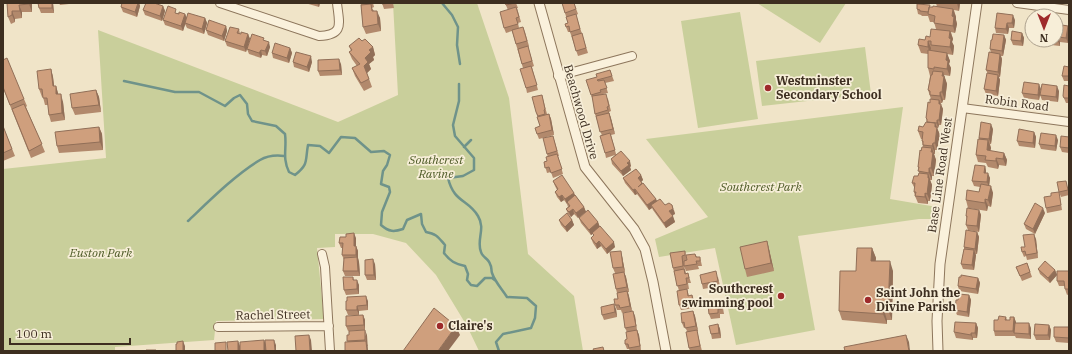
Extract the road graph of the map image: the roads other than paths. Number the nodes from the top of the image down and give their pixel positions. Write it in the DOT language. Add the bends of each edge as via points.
graph roads {
  1 [pos="220,3"];
  2 [pos="337,3"];
  3 [pos="538,3"];
  4 [pos="977,3"];
  5 [pos="1017,3"];
  6 [pos="1069,10"];
  7 [pos="632,56"];
  8 [pos="558,76"];
  9 [pos="962,108"];
  10 [pos="1069,122"];
  11 [pos="322,254"];
  12 [pos="329,326"];
  13 [pos="218,327"];
  14 [pos="330,351"];
  15 [pos="666,351"];
  16 [pos="938,351"];
  1 -- 2 [label="street" via="319,36 331,36 337,31"];
  3 -- 8 [label="street, Beachwood Drive"];
  4 -- 9 [label="street, Base Line Road West"];
  5 -- 6 [label="street"];
  7 -- 8 [label="street"];
  8 -- 15 [label="street, Beachwood Drive" via="585,167 634,229 645,249"];
  9 -- 10 [label="street, Robin Road"];
  9 -- 16 [label="street, Base Line Road West" via="940,264"];
  11 -- 12 [label="street"];
  12 -- 13 [label="street, Rachel Street"];
  12 -- 14 [label="street"];
}
